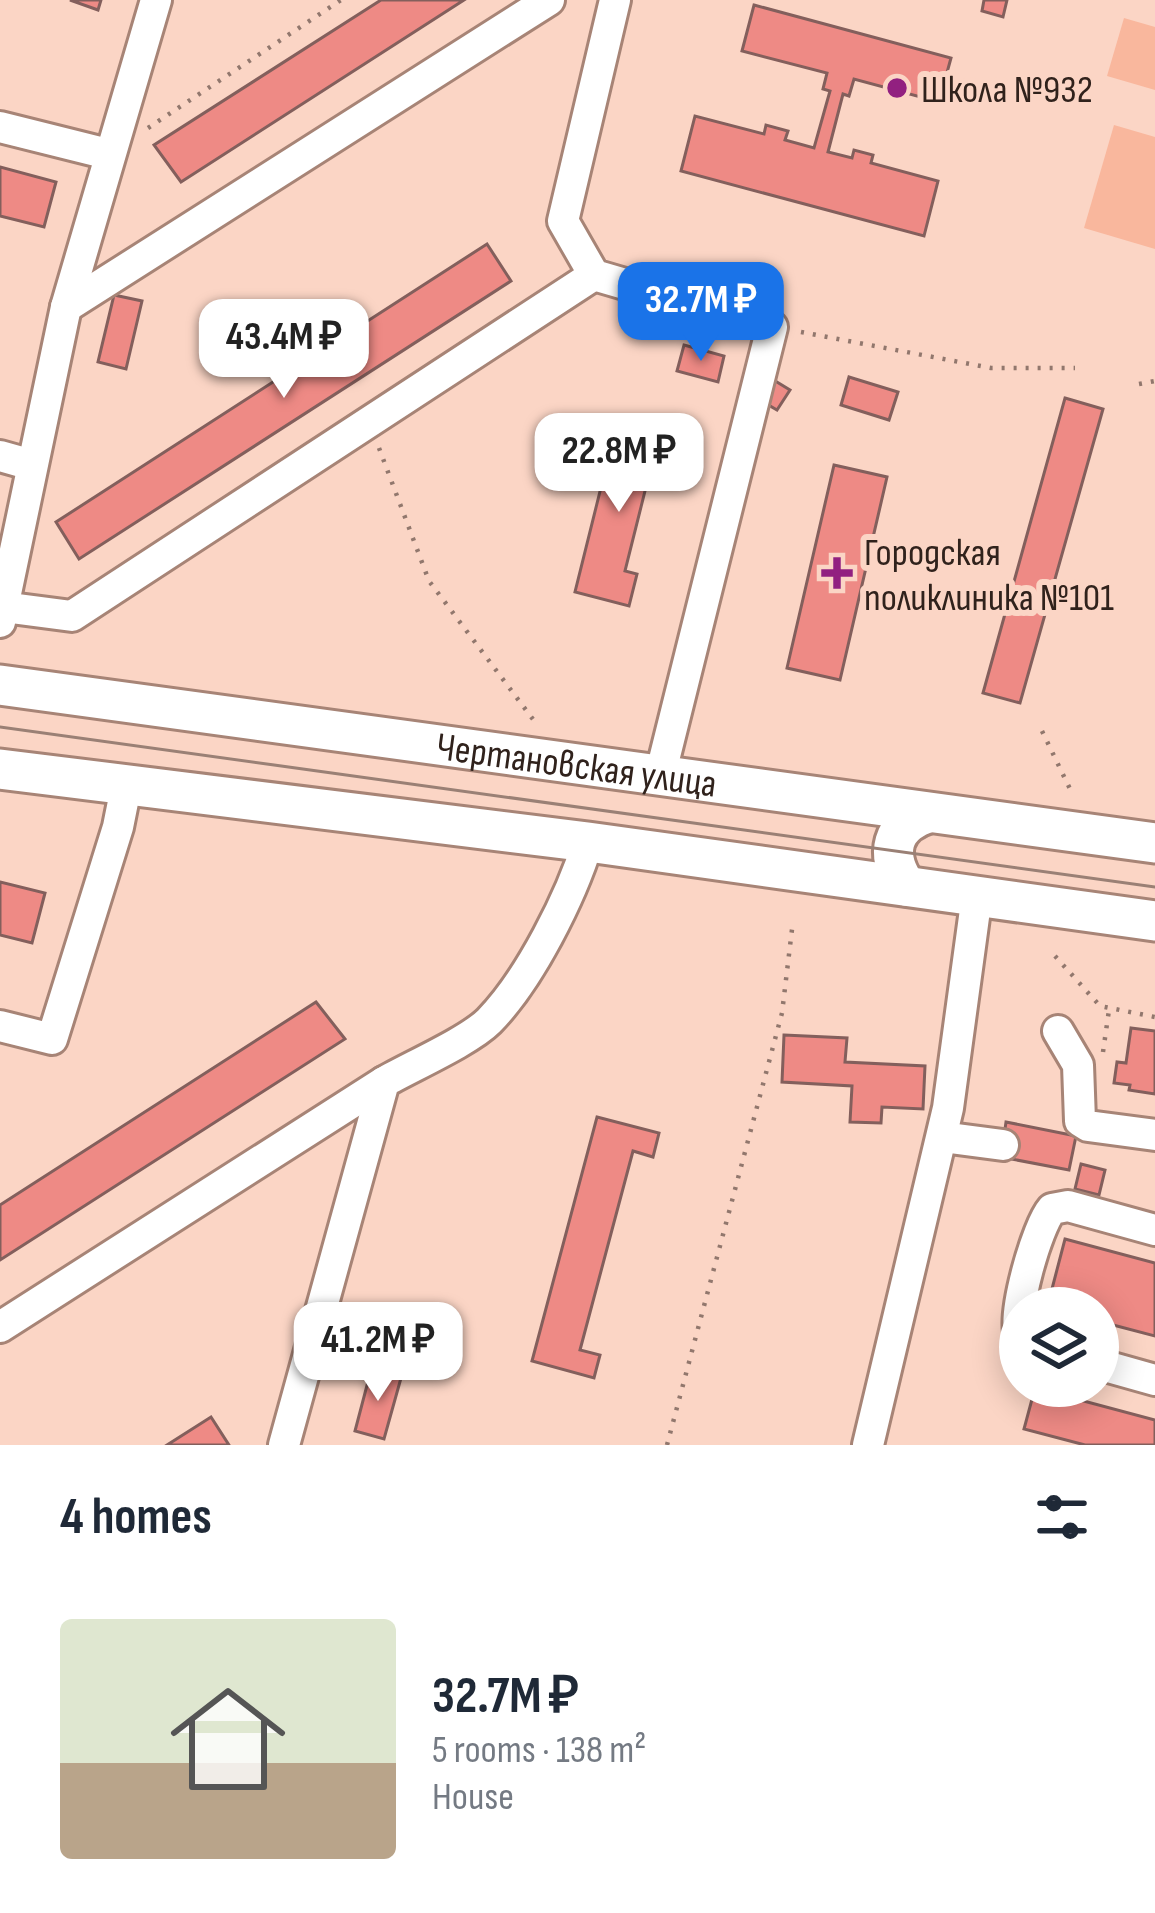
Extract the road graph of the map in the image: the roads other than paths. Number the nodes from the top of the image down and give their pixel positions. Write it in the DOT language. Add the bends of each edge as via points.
graph roads {
  1 [pos="156,0"];
  2 [pos="549,0"];
  3 [pos="615,0"];
  4 [pos="0,127"];
  5 [pos="108,154"];
  6 [pos="594,275"];
  7 [pos="66,308"];
  8 [pos="0,456"];
  9 [pos="32,465"];
  10 [pos="2,616"];
  11 [pos="0,685"];
  12 [pos="0,769"];
  13 [pos="660,776"];
  14 [pos="126,787"];
  15 [pos="928,813"];
  16 [pos="588,842"];
  17 [pos="1155,843"];
  18 [pos="906,886"];
  19 [pos="976,895"];
  20 [pos="1155,921"];
  21 [pos="0,1026"];
  22 [pos="1058,1031"];
  23 [pos="384,1082"];
  24 [pos="1155,1135"];
  25 [pos="942,1137"];
  26 [pos="1003,1145"];
  27 [pos="1155,1230"];
  28 [pos="1025,1287"];
  29 [pos="0,1327"];
  30 [pos="1119,1370"];
  31 [pos="1155,1380"];
  32 [pos="284,1445"];
  33 [pos="868,1445"];
  1 -- 5 [label="lane"];
  2 -- 7 [label="lane"];
  3 -- 6 [label="lane" via="563,221"];
  4 -- 5 [label="lane"];
  5 -- 7 [label="lane"];
  6 -- 10 [label="lane" via="72,616"];
  6 -- 13 [label="lane" via="772,327"];
  7 -- 9 [label="lane"];
  8 -- 9 [label="lane"];
  9 -- 10 [label="lane"];
  11 -- 13 [label="main road, Чертановская улица"];
  12 -- 14 [label="main road, Чертановская улица"];
  13 -- 15 [label="main road, Чертановская улица"];
  14 -- 16 [label="main road, Чертановская улица"];
  14 -- 21 [label="lane" via="52,1039"];
  15 -- 17 [label="main road, Чертановская улица"];
  15 -- 18 [label="main road" via="909,819 896,837 894,869"];
  16 -- 18 [label="main road, Чертановская улица"];
  16 -- 23 [label="lane" via="545,942 488,1023"];
  18 -- 19 [label="main road, Чертановская улица"];
  19 -- 20 [label="main road, Чертановская улица"];
  19 -- 25 [label="lane"];
  22 -- 24 [label="lane" via="1078,1065 1081,1121"];
  23 -- 29 [label="lane"];
  23 -- 32 [label="lane"];
  25 -- 26 [label="lane"];
  25 -- 33 [label="lane"];
  27 -- 28 [label="lane" via="1068,1206 1052,1209"];
  30 -- 31 [label="lane"];
}
